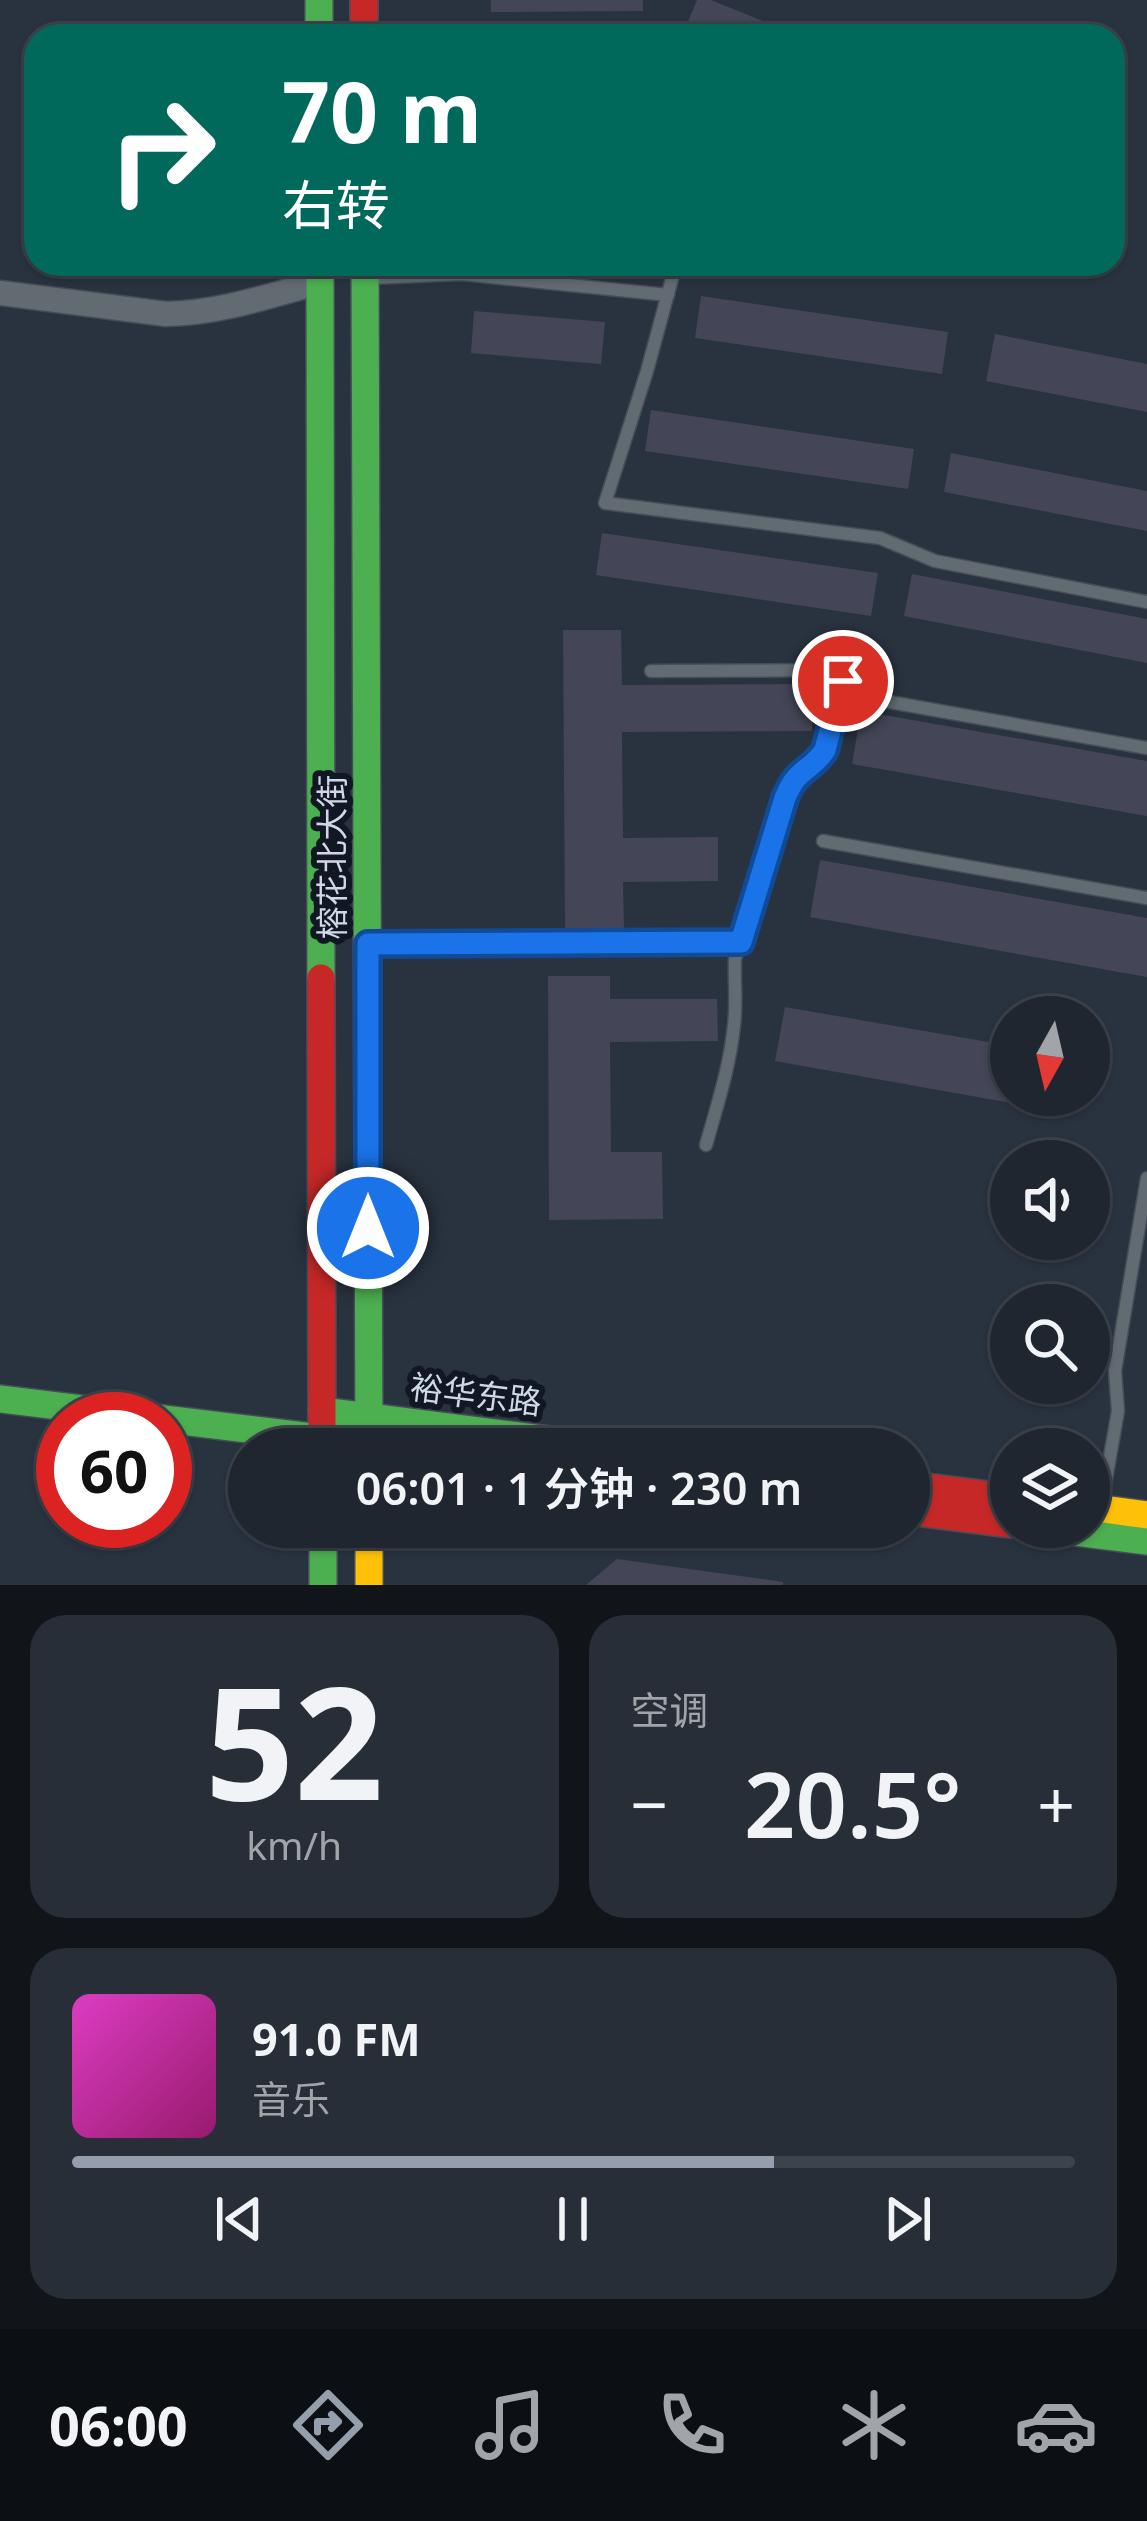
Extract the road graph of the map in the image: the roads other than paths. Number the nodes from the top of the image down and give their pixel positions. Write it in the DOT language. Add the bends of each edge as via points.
graph roads {
  1 [pos="311,276"];
  2 [pos="320,276"];
  3 [pos="365,276"];
  4 [pos="482,276"];
  5 [pos="673,276"];
  6 [pos="0,293"];
  7 [pos="668,295"];
  8 [pos="1147,602"];
  9 [pos="651,671"];
  10 [pos="873,699"];
  11 [pos="1147,748"];
  12 [pos="823,841"];
  13 [pos="1147,898"];
  14 [pos="741,942"];
  15 [pos="368,944"];
  16 [pos="706,1145"];
  17 [pos="1147,1178"];
  18 [pos="0,1399"];
  19 [pos="275,1428"];
  20 [pos="322,1428"];
  21 [pos="369,1428"];
  22 [pos="1110,1445"];
  23 [pos="930,1488"];
  24 [pos="990,1495"];
  25 [pos="1110,1510"];
  26 [pos="930,1514"];
  27 [pos="1147,1514"];
  28 [pos="990,1521"];
  29 [pos="1110,1536"];
  30 [pos="1147,1541"];
  31 [pos="322,1548"];
  32 [pos="369,1548"];
  33 [pos="322,1585"];
  34 [pos="369,1585"];
  1 -- 6 [label="street" via="213,310 166,314"];
  2 -- 20 [label="main road, 榕花北大街"];
  3 -- 15 [label="main road, 榕花北大街"];
  4 -- 7 [label="lane"];
  5 -- 7 [label="lane"];
  7 -- 8 [label="lane" via="605,503 880,538 935,561"];
  9 -- 14 [label="lane" via="832,670 843,681 825,750 793,778 785,798"];
  10 -- 11 [label="lane"];
  12 -- 13 [label="lane"];
  14 -- 15 [label="lane"];
  14 -- 16 [label="lane" via="730,1058"];
  15 -- 21 [label="main road, 榕花北大街"];
  17 -- 22 [label="lane"];
  18 -- 19 [label="main road, 裕华东路"];
  23 -- 24 [label="main road"];
  25 -- 27 [label="main road"];
  26 -- 28 [label="main road"];
  29 -- 30 [label="main road"];
  31 -- 33 [label="main road"];
  32 -- 34 [label="main road"];
}
